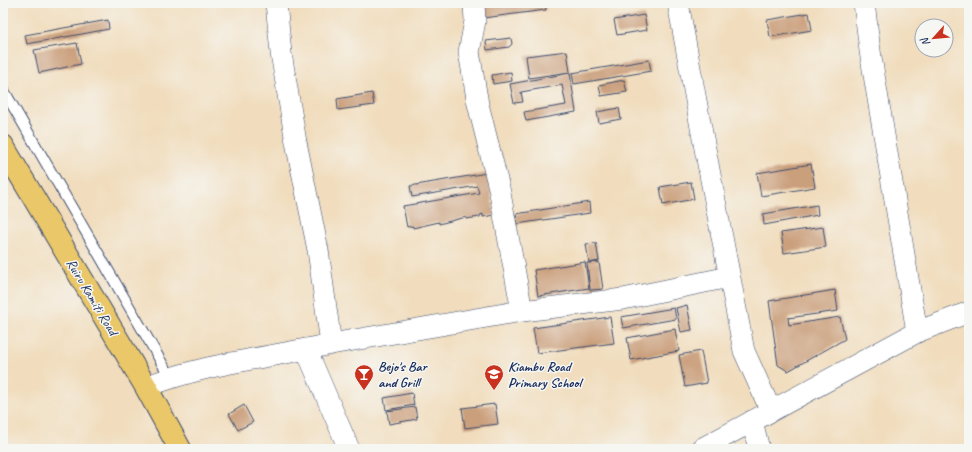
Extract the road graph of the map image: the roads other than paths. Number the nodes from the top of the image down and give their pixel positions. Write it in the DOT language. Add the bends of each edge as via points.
graph roads {
  1 [pos="276,3"];
  2 [pos="474,3"];
  3 [pos="678,3"];
  4 [pos="864,3"];
  5 [pos="3,89"];
  6 [pos="3,146"];
  7 [pos="729,277"];
  8 [pos="522,311"];
  9 [pos="969,312"];
  10 [pos="917,332"];
  11 [pos="331,344"];
  12 [pos="306,349"];
  13 [pos="170,377"];
  14 [pos="146,387"];
  15 [pos="771,411"];
  16 [pos="752,421"];
  17 [pos="180,449"];
  18 [pos="349,449"];
  19 [pos="701,449"];
  20 [pos="759,449"];
  1 -- 11 [label="street" via="281,53 318,250"];
  2 -- 8 [label="street" via="475,21 469,52 478,104 499,188"];
  3 -- 7 [label="street"];
  4 -- 10 [label="street"];
  5 -- 13 [label="lane"];
  6 -- 14 [label="main road, Ruiru Kamiti Road"];
  7 -- 8 [label="street" via="623,300"];
  7 -- 15 [label="street" via="744,351"];
  8 -- 11 [label="street"];
  9 -- 10 [label="street"];
  10 -- 15 [label="street"];
  11 -- 12 [label="street"];
  12 -- 13 [label="street" via="258,356"];
  12 -- 18 [label="street"];
  13 -- 14 [label="street"];
  14 -- 17 [label="main road, Ruiru Kamiti Road"];
  15 -- 16 [label="street"];
  16 -- 19 [label="street"];
  16 -- 20 [label="street"];
}
